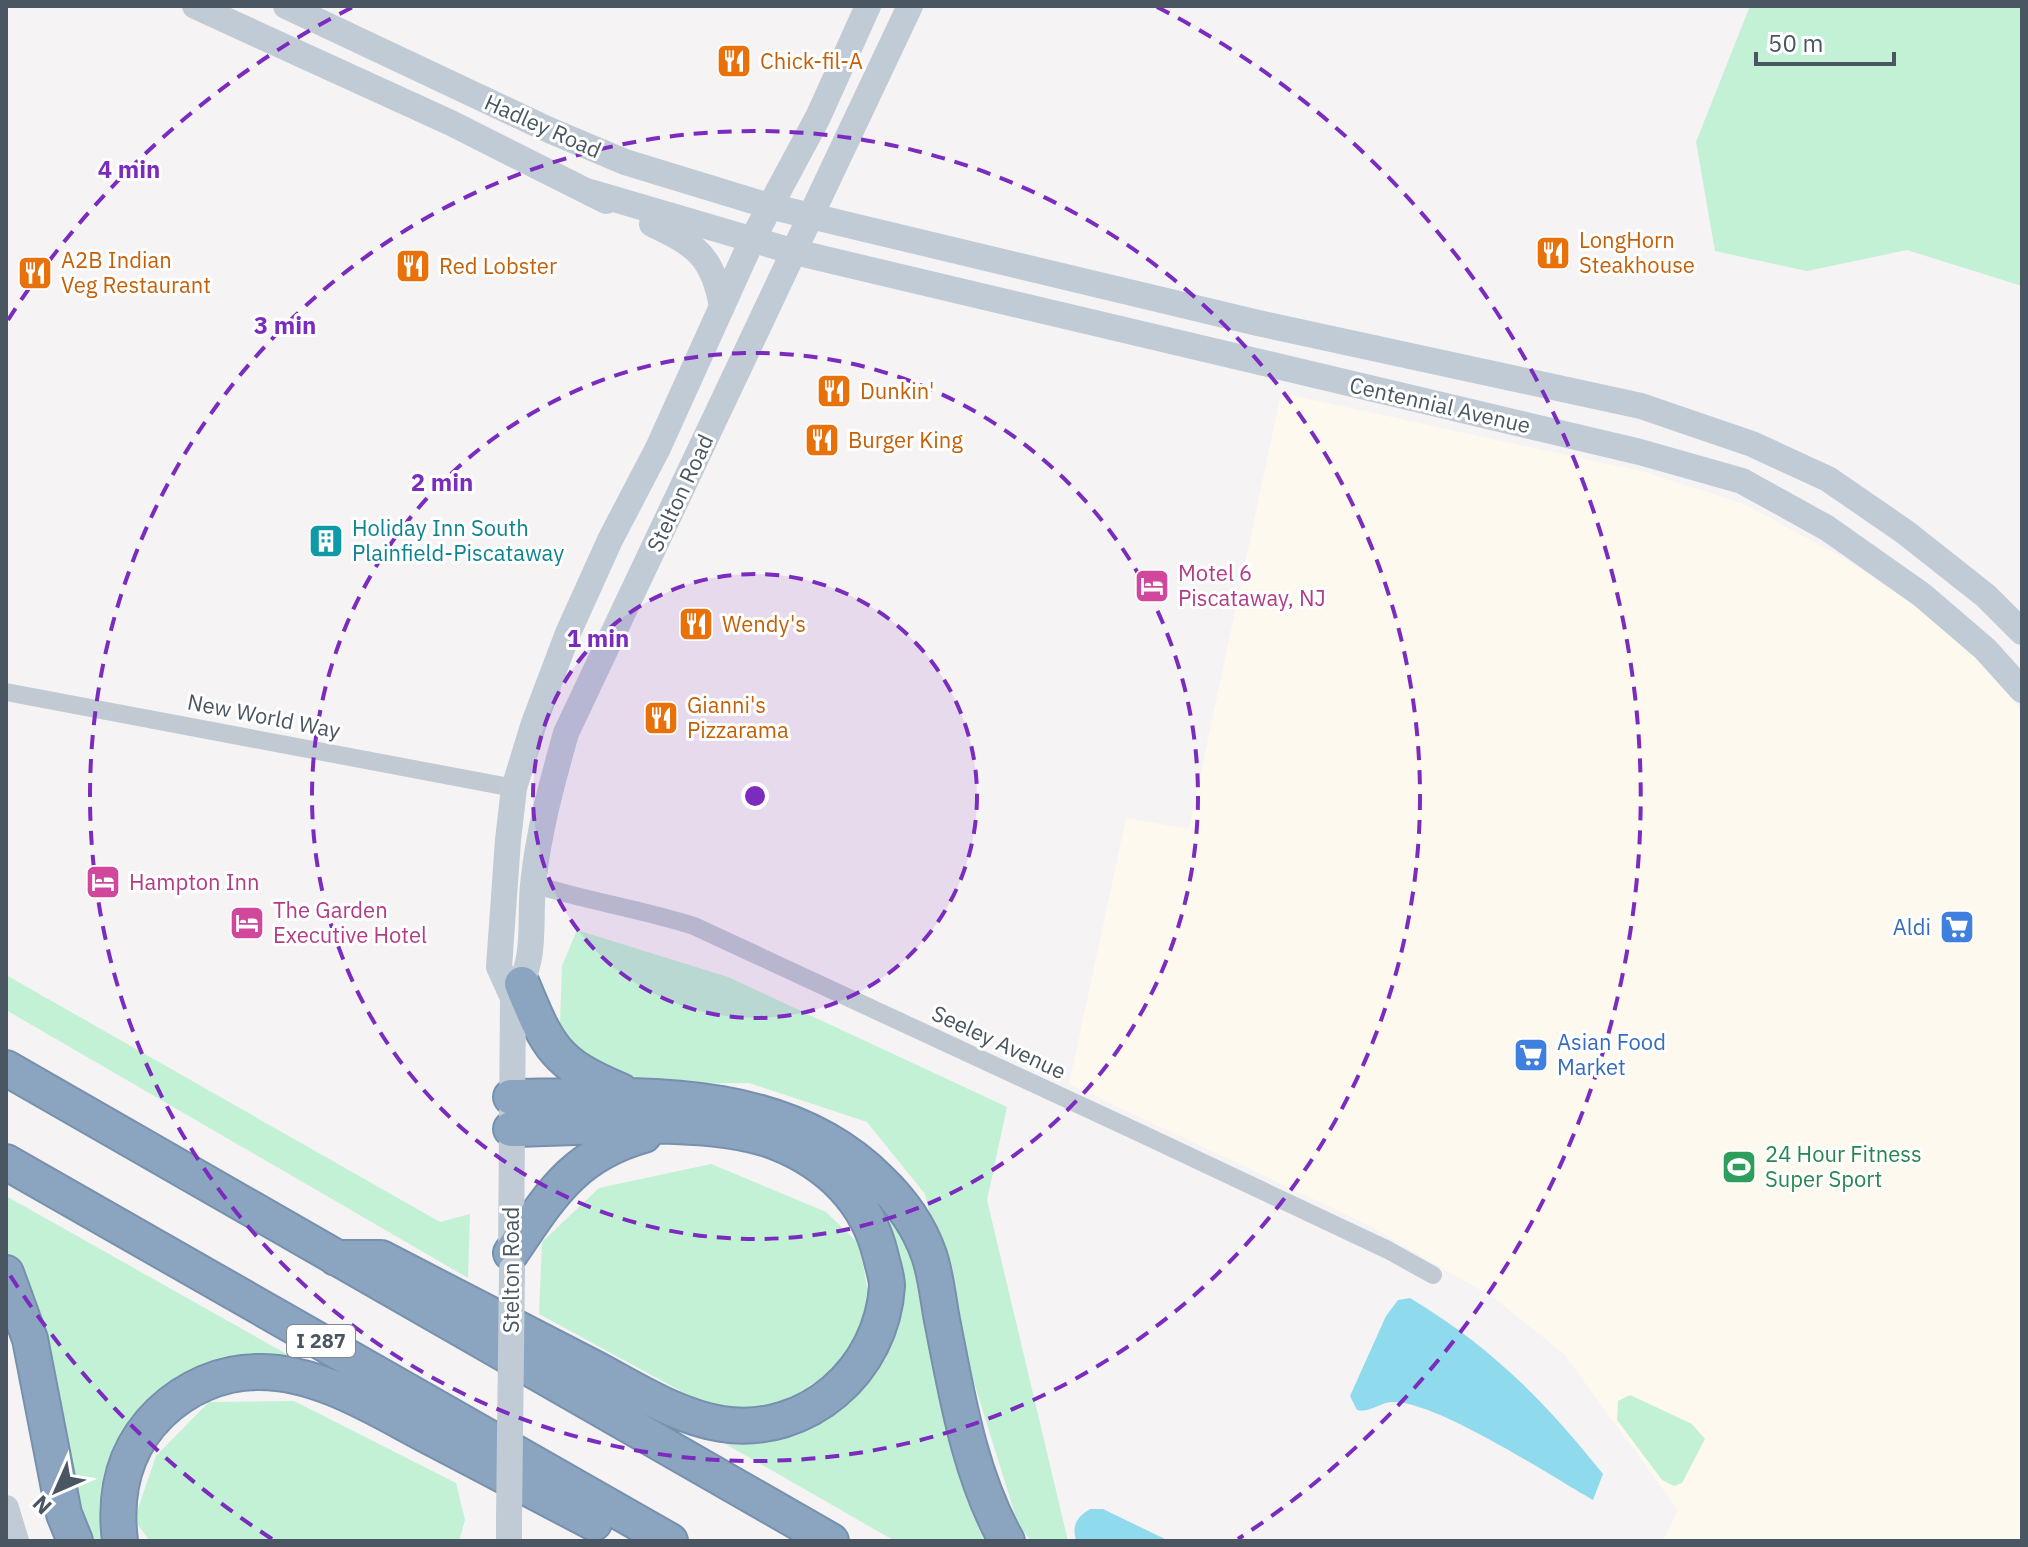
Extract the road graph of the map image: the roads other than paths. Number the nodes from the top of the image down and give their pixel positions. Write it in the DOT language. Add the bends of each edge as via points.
graph roads {
  1 [pos="195,6"];
  2 [pos="286,6"];
  3 [pos="868,6"];
  4 [pos="910,6"];
  5 [pos="590,192"];
  6 [pos="769,206"];
  7 [pos="811,216"];
  8 [pos="752,240"];
  9 [pos="795,252"];
  10 [pos="722,307"];
  11 [pos="2022,632"];
  12 [pos="2022,690"];
  13 [pos="6,692"];
  14 [pos="514,788"];
  15 [pos="533,884"];
  16 [pos="517,991"];
  17 [pos="6,1068"];
  18 [pos="636,1097"];
  19 [pos="511,1113"];
  20 [pos="673,1128"];
  21 [pos="6,1162"];
  22 [pos="336,1258"];
  23 [pos="512,1261"];
  24 [pos="6,1273"];
  25 [pos="1433,1275"];
  26 [pos="6,1508"];
  27 [pos="636,1522"];
  28 [pos="509,1530"];
  29 [pos="16,1541"];
  30 [pos="75,1541"];
  31 [pos="120,1541"];
  32 [pos="670,1541"];
  33 [pos="831,1541"];
  34 [pos="1007,1541"];
  1 -- 5 [label="main road, Hadley Road"];
  2 -- 6 [label="main road, Hadley Road" via="625,162"];
  3 -- 6 [label="main road, Stelton Road" via="818,117"];
  4 -- 7 [label="main road, Stelton Road"];
  5 -- 8 [label="main road, Hadley Road"];
  5 -- 10 [label="main road, Hadley Road" via="696,247 710,265"];
  6 -- 7 [label="main road, Hadley Road"];
  6 -- 8 [label="main road, Stelton Road"];
  7 -- 9 [label="main road, Stelton Road"];
  7 -- 11 [label="main road, Centennial Avenue" via="1258,323 1641,406 1752,444 1828,479 1905,532"];
  8 -- 9 [label="main road, Hadley Road"];
  8 -- 10 [label="main road, Stelton Road"];
  9 -- 12 [label="main road, Centennial Avenue" via="1640,452 1742,481 1827,528 1922,595 1985,649"];
  9 -- 15 [label="main road, Stelton Road" via="566,733 548,795"];
  10 -- 14 [label="main road, Stelton Road" via="568,633"];
  13 -- 14 [label="street, New World Way"];
  14 -- 16 [label="main road, Stelton Road" via="499,967"];
  15 -- 16 [label="main road, Stelton Road" via="529,970"];
  15 -- 25 [label="street, Seeley Avenue" via="694,926"];
  16 -- 18 [label="highway" via="557,1055 585,1076"];
  16 -- 19 [label="main road, Stelton Road"];
  17 -- 22 [label="highway"];
  18 -- 19 [label="highway"];
  18 -- 34 [label="highway" via="739,1105 801,1124 853,1153 903,1203 929,1254 966,1436"];
  19 -- 20 [label="highway"];
  19 -- 23 [label="main road, Stelton Road"];
  20 -- 22 [label="highway" via="719,1129 816,1162 841,1183 874,1228 887,1283 874,1339 830,1397 791,1418 744,1425 690,1414 381,1258"];
  20 -- 23 [label="highway" via="637,1137 577,1167 549,1196"];
  21 -- 27 [label="highway, I 287"];
  22 -- 33 [label="highway"];
  23 -- 28 [label="main road, Stelton Road, bridge"];
  24 -- 30 [label="highway" via="30,1339 64,1514"];
  26 -- 29 [label="main road"];
  27 -- 31 [label="highway" via="602,1527 356,1399 288,1375 260,1372 208,1381 150,1423 124,1470 117,1500"];
  27 -- 32 [label="highway, I 287"];
}
